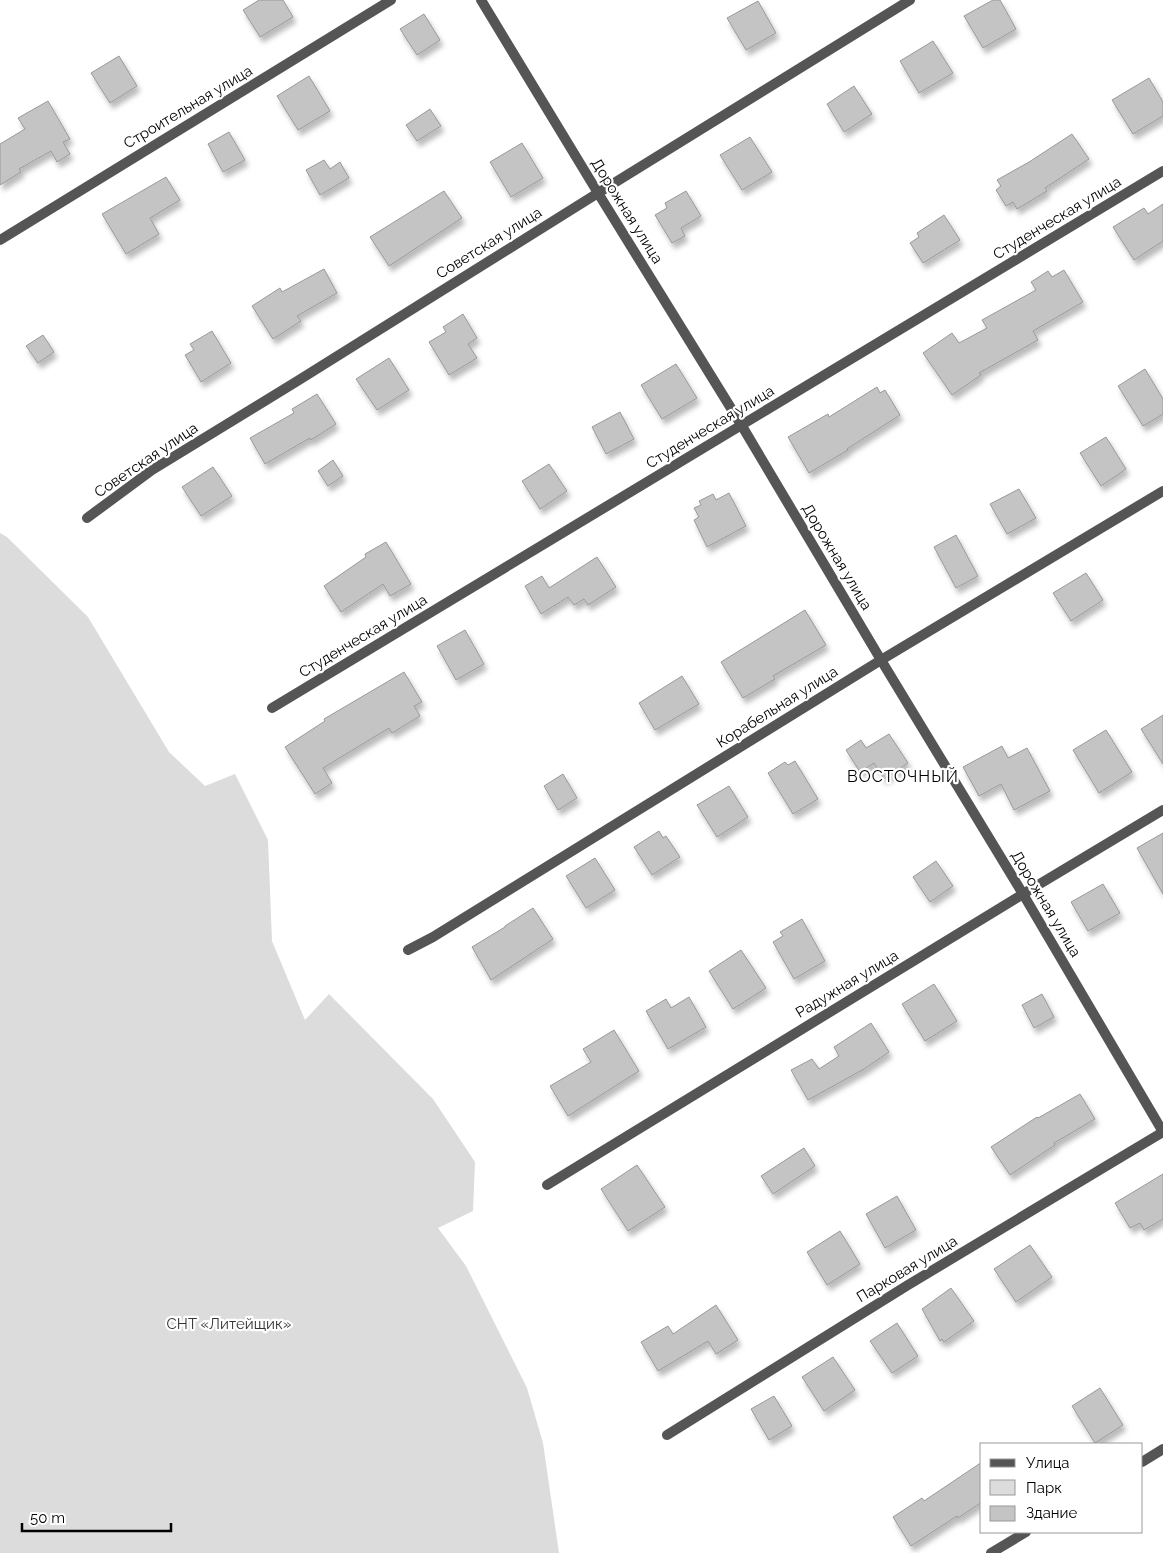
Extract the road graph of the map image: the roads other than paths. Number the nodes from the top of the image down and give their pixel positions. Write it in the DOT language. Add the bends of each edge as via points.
graph roads {
  1 [pos="391,0"];
  2 [pos="481,0"];
  3 [pos="910,0"];
  4 [pos="1163,171"];
  5 [pos="598,193"];
  6 [pos="0,240"];
  7 [pos="742,426"];
  8 [pos="1163,491"];
  9 [pos="87,518"];
  10 [pos="881,660"];
  11 [pos="272,708"];
  12 [pos="1163,810"];
  13 [pos="1023,894"];
  14 [pos="408,950"];
  15 [pos="1163,1132"];
  16 [pos="547,1185"];
  17 [pos="667,1435"];
  18 [pos="1163,1449"];
  19 [pos="1143,1461"];
  20 [pos="1024,1533"];
  21 [pos="991,1553"];
  1 -- 6 [label="street, Строительная улица"];
  2 -- 5 [label="street, Дорожная улица"];
  3 -- 5 [label="street, Советская улица"];
  4 -- 7 [label="street, Студенческая улица"];
  5 -- 7 [label="street, Дорожная улица"];
  5 -- 9 [label="street, Советская улица" via="152,470"];
  7 -- 10 [label="street, Дорожная улица"];
  7 -- 11 [label="street, Студенческая улица"];
  8 -- 10 [label="street, Корабельная улица"];
  10 -- 13 [label="street, Дорожная улица"];
  10 -- 14 [label="street, Корабельная улица"];
  12 -- 13 [label="street, Радужная улица"];
  13 -- 15 [label="street, Дорожная улица"];
  13 -- 16 [label="street, Радужная улица"];
  15 -- 17 [label="street, Парковая улица"];
  18 -- 19 [label="street"];
  20 -- 21 [label="street"];
}
